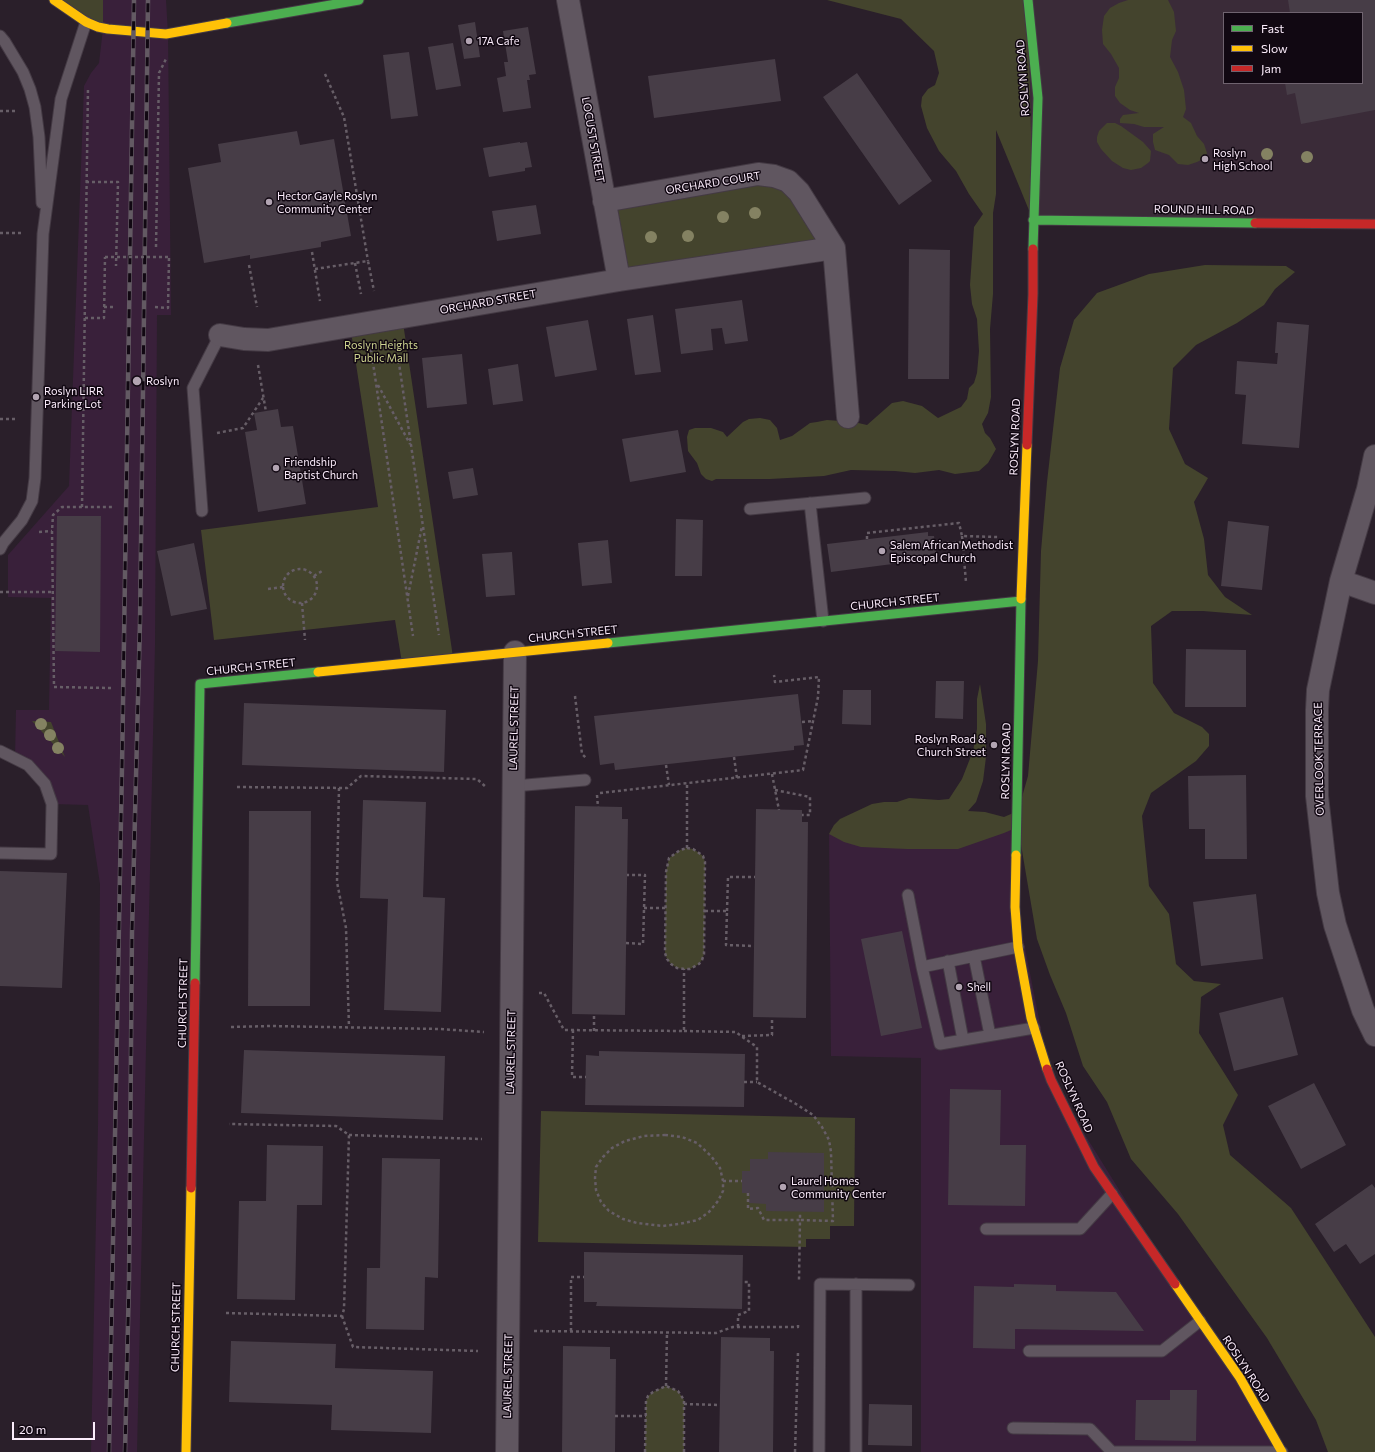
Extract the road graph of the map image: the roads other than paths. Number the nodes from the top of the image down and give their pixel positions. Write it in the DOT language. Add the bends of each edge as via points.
graph roads {
  1 [pos="54,0"];
  2 [pos="359,0"];
  3 [pos="568,0"];
  4 [pos="1028,0"];
  5 [pos="86,22"];
  6 [pos="0,36"];
  7 [pos="604,201"];
  8 [pos="1033,220"];
  9 [pos="1375,224"];
  10 [pos="43,234"];
  11 [pos="834,248"];
  12 [pos="619,280"];
  13 [pos="220,335"];
  14 [pos="848,417"];
  15 [pos="1375,456"];
  16 [pos="865,498"];
  17 [pos="810,503"];
  18 [pos="750,509"];
  19 [pos="202,511"];
  20 [pos="0,549"];
  21 [pos="1341,580"];
  22 [pos="1375,593"];
  23 [pos="1021,601"];
  24 [pos="823,621"];
  25 [pos="515,652"];
  26 [pos="0,751"];
  27 [pos="585,780"];
  28 [pos="514,786"];
  29 [pos="0,853"];
  30 [pos="908,895"];
  31 [pos="1018,947"];
  32 [pos="974,956"];
  33 [pos="948,962"];
  34 [pos="922,967"];
  35 [pos="1034,1028"];
  36 [pos="990,1035"];
  37 [pos="1375,1036"];
  38 [pos="963,1040"];
  39 [pos="1112,1194"];
  40 [pos="986,1229"];
  41 [pos="856,1284"];
  42 [pos="909,1285"];
  43 [pos="1200,1321"];
  44 [pos="1029,1351"];
  45 [pos="1013,1428"];
  46 [pos="186,1452"];
  47 [pos="507,1452"];
  48 [pos="819,1452"];
  49 [pos="856,1452"];
  50 [pos="1282,1452"];
  1 -- 5 [label="street"];
  2 -- 5 [label="street" via="166,34 108,29"];
  3 -- 7 [label="street, LOCUST STREET"];
  4 -- 8 [label="street, ROSLYN ROAD" via="1038,98"];
  5 -- 10 [label="lane" via="61,99"];
  6 -- 10 [label="lane" via="23,72 35,106 39,137"];
  7 -- 11 [label="street, ORCHARD COURT" via="758,174 774,176 788,181 799,192"];
  7 -- 12 [label="street, LOCUST STREET"];
  8 -- 9 [label="street, ROUND HILL ROAD"];
  8 -- 23 [label="street, ROSLYN ROAD" via="1033,294"];
  10 -- 20 [label="lane" via="36,478 32,501 22,520"];
  11 -- 12 [label="street, ORCHARD STREET"];
  11 -- 14 [label="street, ORCHARD COURT"];
  12 -- 13 [label="street, ORCHARD STREET" via="268,340 244,340"];
  13 -- 19 [label="lane" via="193,388"];
  15 -- 21 [label="street, OVERLOOK TERRACE"];
  16 -- 17 [label="lane"];
  17 -- 18 [label="lane"];
  17 -- 24 [label="lane"];
  21 -- 22 [label="street"];
  21 -- 37 [label="street, OVERLOOK TERRACE" via="1318,690 1317,796 1328,893 1335,925 1363,1010"];
  23 -- 24 [label="street, CHURCH STREET"];
  23 -- 31 [label="street, ROSLYN ROAD" via="1015,907"];
  24 -- 25 [label="street, CHURCH STREET"];
  25 -- 28 [label="street, LAUREL STREET"];
  25 -- 46 [label="street, CHURCH STREET" via="200,684"];
  26 -- 29 [label="lane" via="28,765 45,784 52,804 51,854"];
  27 -- 28 [label="lane"];
  28 -- 47 [label="street, LAUREL STREET"];
  30 -- 34 [label="lane"];
  31 -- 32 [label="lane"];
  31 -- 35 [label="street, ROSLYN ROAD"];
  32 -- 33 [label="lane"];
  32 -- 36 [label="lane"];
  33 -- 34 [label="lane"];
  33 -- 38 [label="lane"];
  34 -- 38 [label="lane" via="940,1044"];
  35 -- 36 [label="lane"];
  35 -- 39 [label="street, ROSLYN ROAD" via="1051,1080 1094,1167"];
  36 -- 38 [label="lane"];
  39 -- 40 [label="lane" via="1080,1229"];
  39 -- 43 [label="street, ROSLYN ROAD"];
  41 -- 42 [label="lane"];
  41 -- 48 [label="lane" via="820,1284"];
  41 -- 49 [label="lane"];
  43 -- 44 [label="lane" via="1162,1351"];
  43 -- 50 [label="street, ROSLYN ROAD" via="1240,1378"];
  45 -- 50 [label="lane" via="1090,1428 1112,1452"];
}
